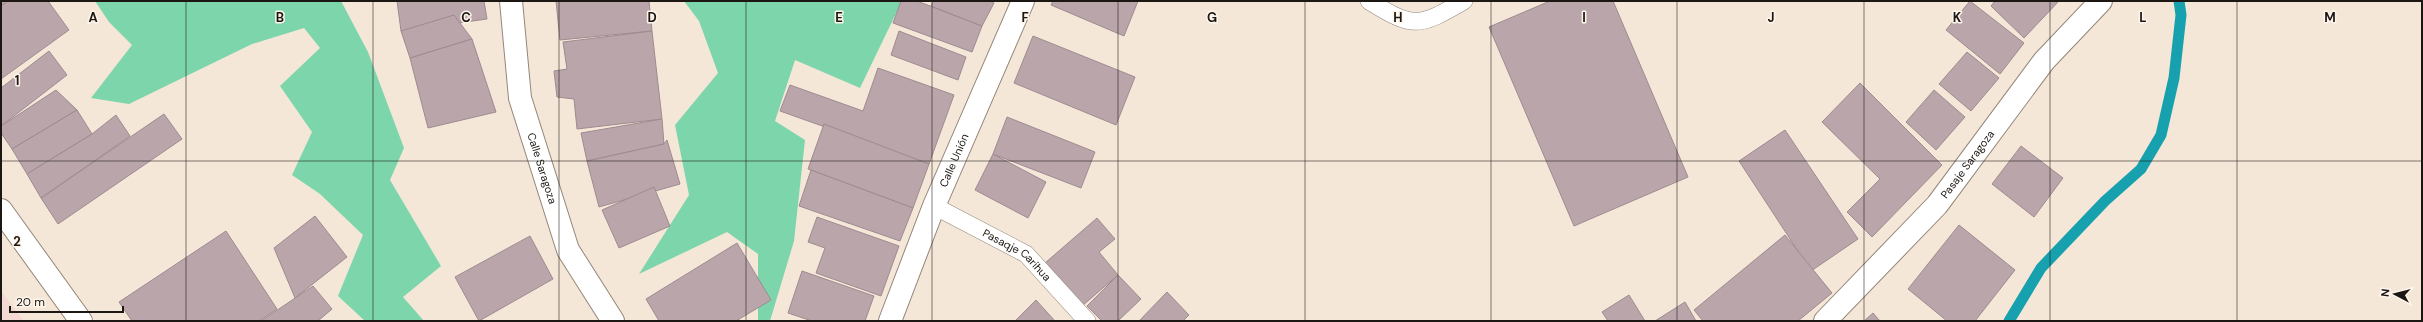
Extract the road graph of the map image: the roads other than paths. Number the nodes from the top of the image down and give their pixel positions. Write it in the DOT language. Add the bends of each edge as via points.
graph roads {
  1 [pos="510,1"];
  2 [pos="1023,1"];
  3 [pos="1369,1"];
  4 [pos="1464,1"];
  5 [pos="2101,1"];
  6 [pos="934,206"];
  7 [pos="1,210"];
  8 [pos="81,321"];
  9 [pos="614,321"];
  10 [pos="890,321"];
  11 [pos="1087,321"];
  12 [pos="1825,321"];
  1 -- 9 [label="street, Calle Saragoza" via="520,98 568,250"];
  2 -- 6 [label="street, Calle Unión"];
  3 -- 4 [label="lane" via="1389,14 1408,21 1430,20"];
  5 -- 12 [label="street, Pasaje Saragoza" via="2044,61 1937,205"];
  6 -- 10 [label="street, Calle Unión"];
  6 -- 11 [label="lane, Pasaqje Carihua" via="1026,254"];
  7 -- 8 [label="street"];
}
